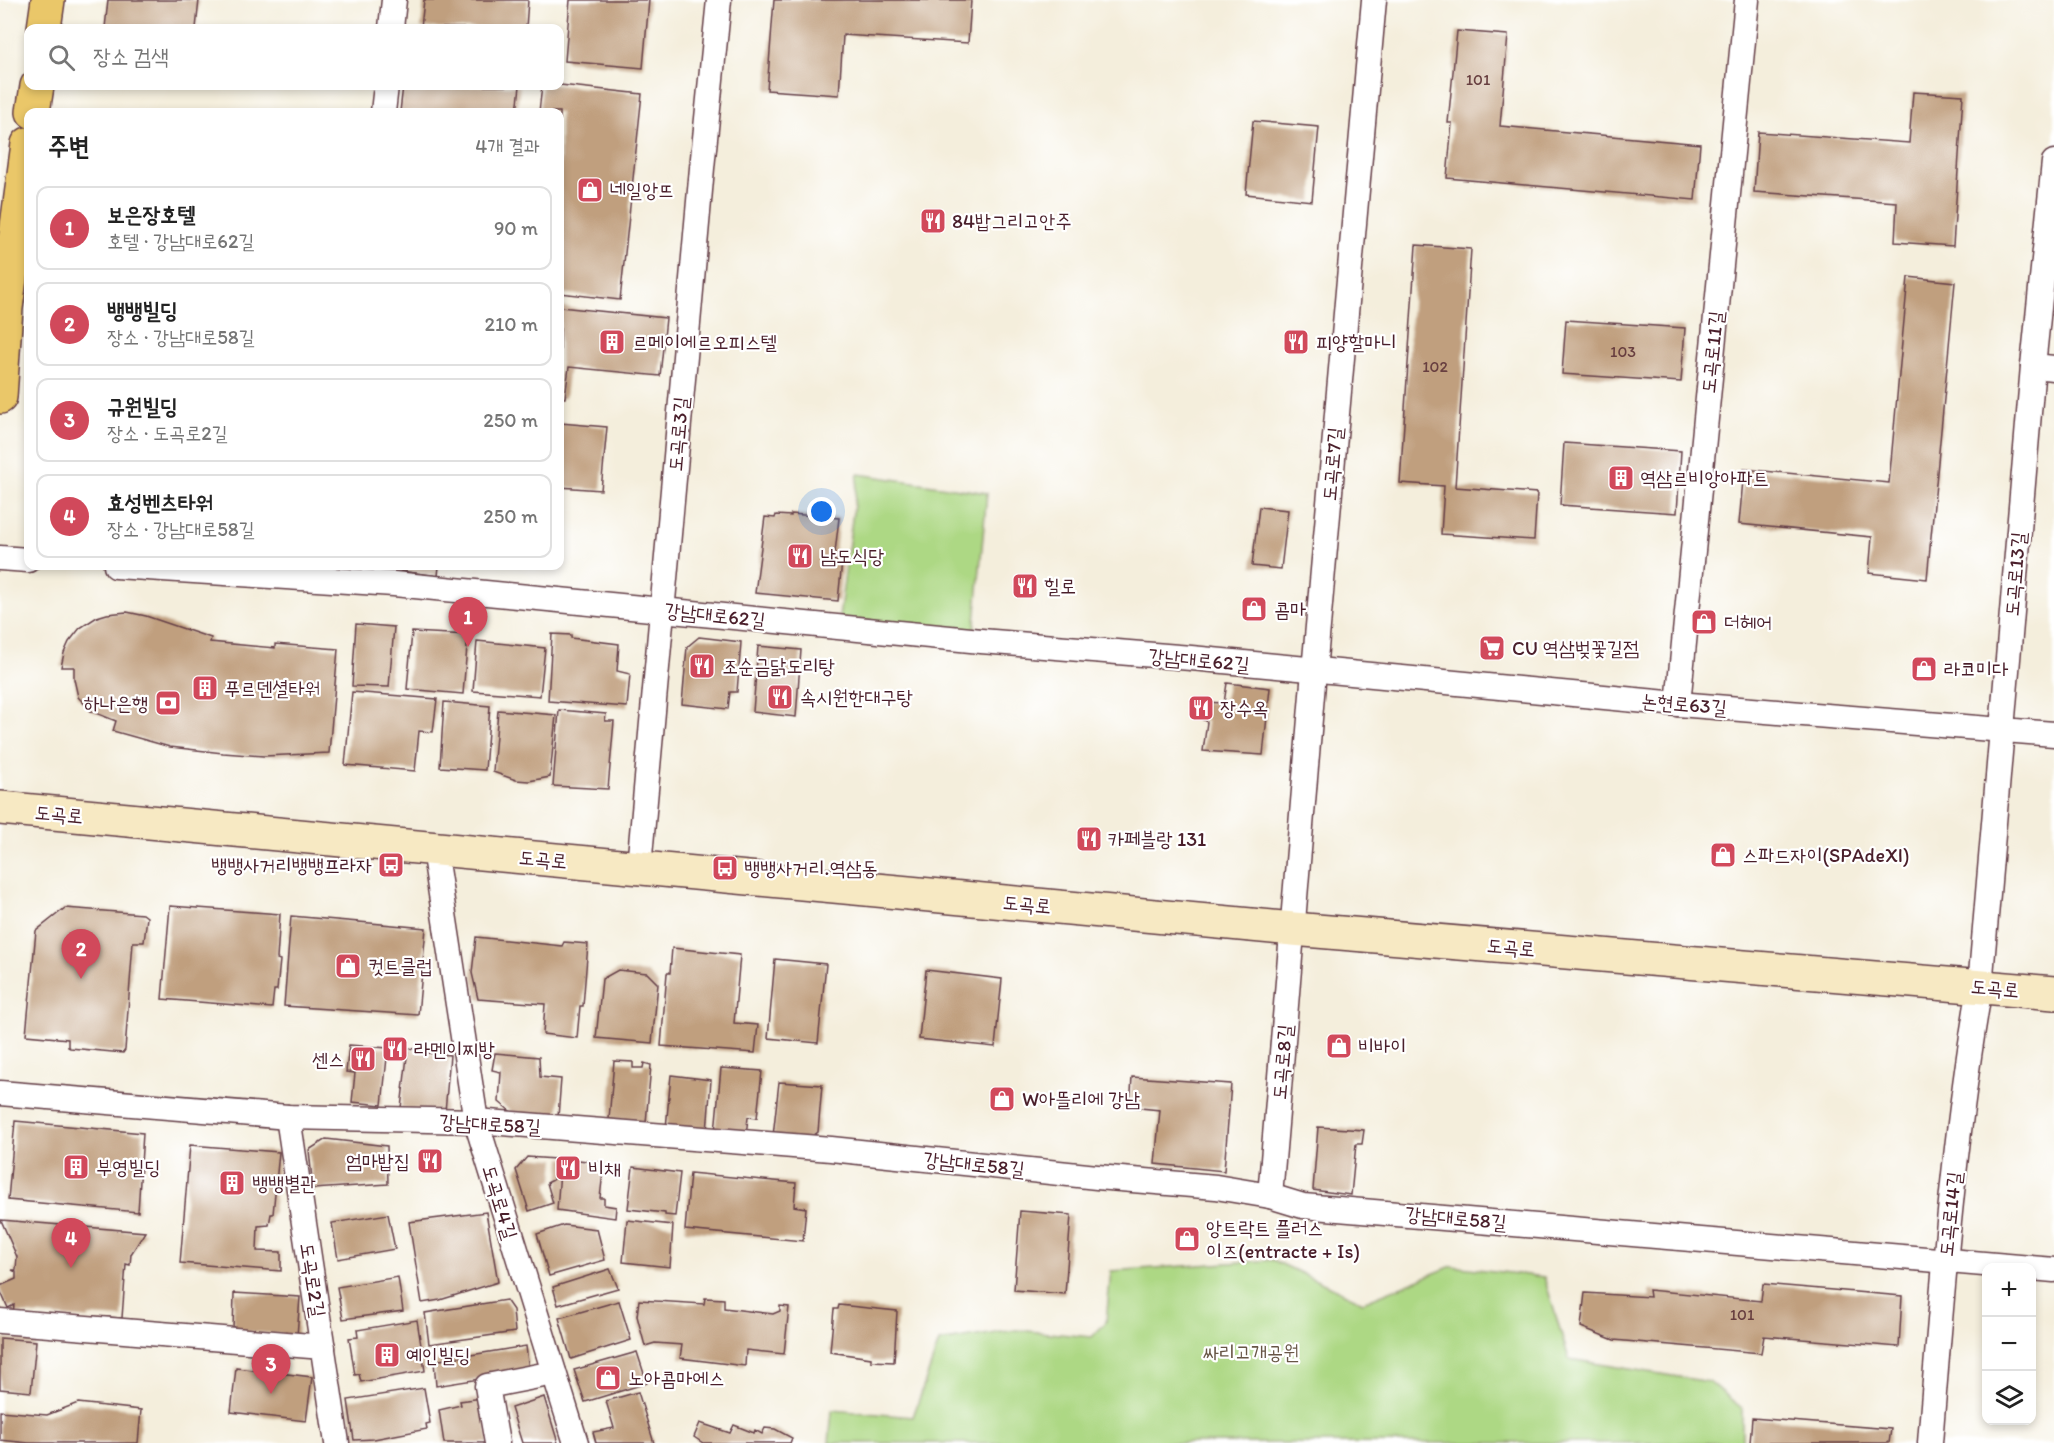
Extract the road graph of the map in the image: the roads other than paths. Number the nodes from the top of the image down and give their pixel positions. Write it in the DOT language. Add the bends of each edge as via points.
graph roads {
  1 [pos="48,0"];
  2 [pos="394,0"];
  3 [pos="719,0"];
  4 [pos="1374,0"];
  5 [pos="1747,0"];
  6 [pos="45,24"];
  7 [pos="391,24"];
  8 [pos="36,90"];
  9 [pos="386,90"];
  10 [pos="34,108"];
  11 [pos="383,108"];
  12 [pos="2054,162"];
  13 [pos="24,174"];
  14 [pos="2043,367"];
  15 [pos="0,397"];
  16 [pos="0,558"];
  17 [pos="24,560"];
  18 [pos="239,570"];
  19 [pos="392,575"];
  20 [pos="662,610"];
  21 [pos="1314,671"];
  22 [pos="1678,704"];
  23 [pos="2002,729"];
  24 [pos="2054,734"];
  25 [pos="0,808"];
  26 [pos="434,849"];
  27 [pos="639,867"];
  28 [pos="1293,929"];
  29 [pos="1980,987"];
  30 [pos="2054,993"];
  31 [pos="0,1093"];
  32 [pos="288,1117"];
  33 [pos="476,1121"];
  34 [pos="1270,1196"];
  35 [pos="1945,1260"];
  36 [pos="2054,1269"];
  37 [pos="0,1321"];
  38 [pos="323,1347"];
  39 [pos="554,1373"];
  40 [pos="337,1443"];
  41 [pos="497,1443"];
  42 [pos="576,1443"];
  43 [pos="1930,1443"];
  1 -- 6 [label="main road"];
  2 -- 7 [label="street"];
  3 -- 20 [label="street, 도곡로3길"];
  4 -- 21 [label="street, 도곡로7길"];
  5 -- 22 [label="street, 도곡로11길"];
  8 -- 10 [label="main road"];
  9 -- 11 [label="street"];
  12 -- 14 [label="street, 도곡로13길"];
  13 -- 15 [label="main road" via="6,308"];
  14 -- 23 [label="street, 도곡로13길"];
  16 -- 17 [label="street"];
  18 -- 19 [label="street, 강남대로62길"];
  19 -- 20 [label="street, 강남대로62길"];
  20 -- 21 [label="street, 강남대로62길"];
  20 -- 27 [label="street, 도곡로3길"];
  21 -- 22 [label="street, 논현로63길"];
  21 -- 28 [label="street, 도곡로7길"];
  22 -- 23 [label="street, 논현로63길"];
  23 -- 24 [label="street, 논현로63길"];
  23 -- 29 [label="street, 도곡로13길"];
  25 -- 26 [label="main road, 도곡로"];
  26 -- 27 [label="main road, 도곡로"];
  26 -- 33 [label="street, 도곡로4길"];
  27 -- 28 [label="main road, 도곡로"];
  28 -- 29 [label="main road, 도곡로"];
  28 -- 34 [label="street, 도곡로8길"];
  29 -- 30 [label="main road, 도곡로"];
  29 -- 35 [label="street, 도곡로14길"];
  31 -- 32 [label="street, 강남대로58길"];
  32 -- 33 [label="street, 강남대로58길"];
  32 -- 38 [label="street, 도곡로2길"];
  33 -- 34 [label="street, 강남대로58길" via="831,1149 1216,1187"];
  33 -- 39 [label="street, 도곡로4길"];
  34 -- 35 [label="street, 강남대로58길" via="1303,1206"];
  35 -- 36 [label="street, 강남대로58길"];
  35 -- 43 [label="street, 도곡로14길"];
  37 -- 38 [label="street"];
  38 -- 40 [label="street, 도곡로2길"];
  39 -- 41 [label="street" via="487,1386"];
  39 -- 42 [label="street, 도곡로4길"];
}
